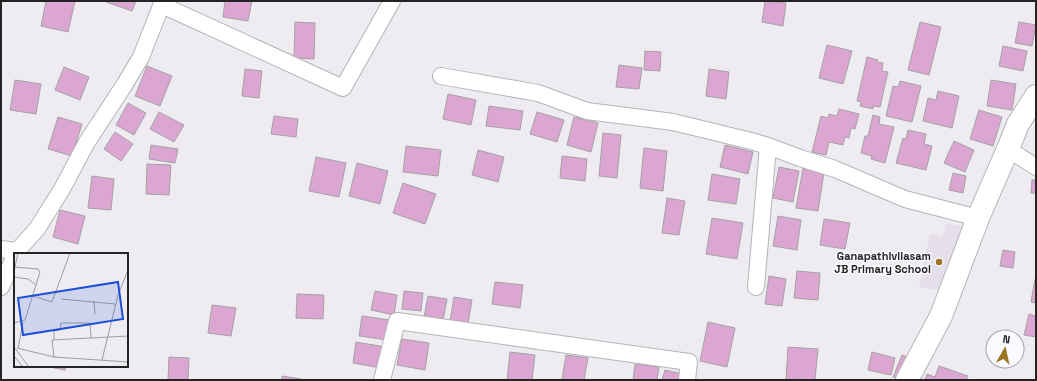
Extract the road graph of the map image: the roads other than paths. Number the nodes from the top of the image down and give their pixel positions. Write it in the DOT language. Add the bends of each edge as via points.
graph roads {
  1 [pos="392,1"];
  2 [pos="162,3"];
  3 [pos="441,76"];
  4 [pos="1036,96"];
  5 [pos="768,146"];
  6 [pos="1008,149"];
  7 [pos="1036,168"];
  8 [pos="978,218"];
  9 [pos="1,249"];
  10 [pos="16,253"];
  11 [pos="14,258"];
  12 [pos="1,287"];
  13 [pos="756,287"];
  14 [pos="382,380"];
  15 [pos="687,380"];
  16 [pos="907,380"];
  1 -- 2 [label="street" via="343,88"];
  2 -- 10 [label="street" via="141,57 87,142 37,229"];
  3 -- 5 [label="street" via="538,93 587,111 672,122"];
  4 -- 6 [label="main road" via="1018,124"];
  5 -- 8 [label="street" via="836,169 906,200"];
  5 -- 13 [label="street"];
  6 -- 7 [label="street"];
  6 -- 8 [label="main road"];
  8 -- 16 [label="main road" via="941,316"];
  9 -- 10 [label="street"];
  11 -- 12 [label="street"];
  14 -- 15 [label="street" via="398,321 688,362"];
}
